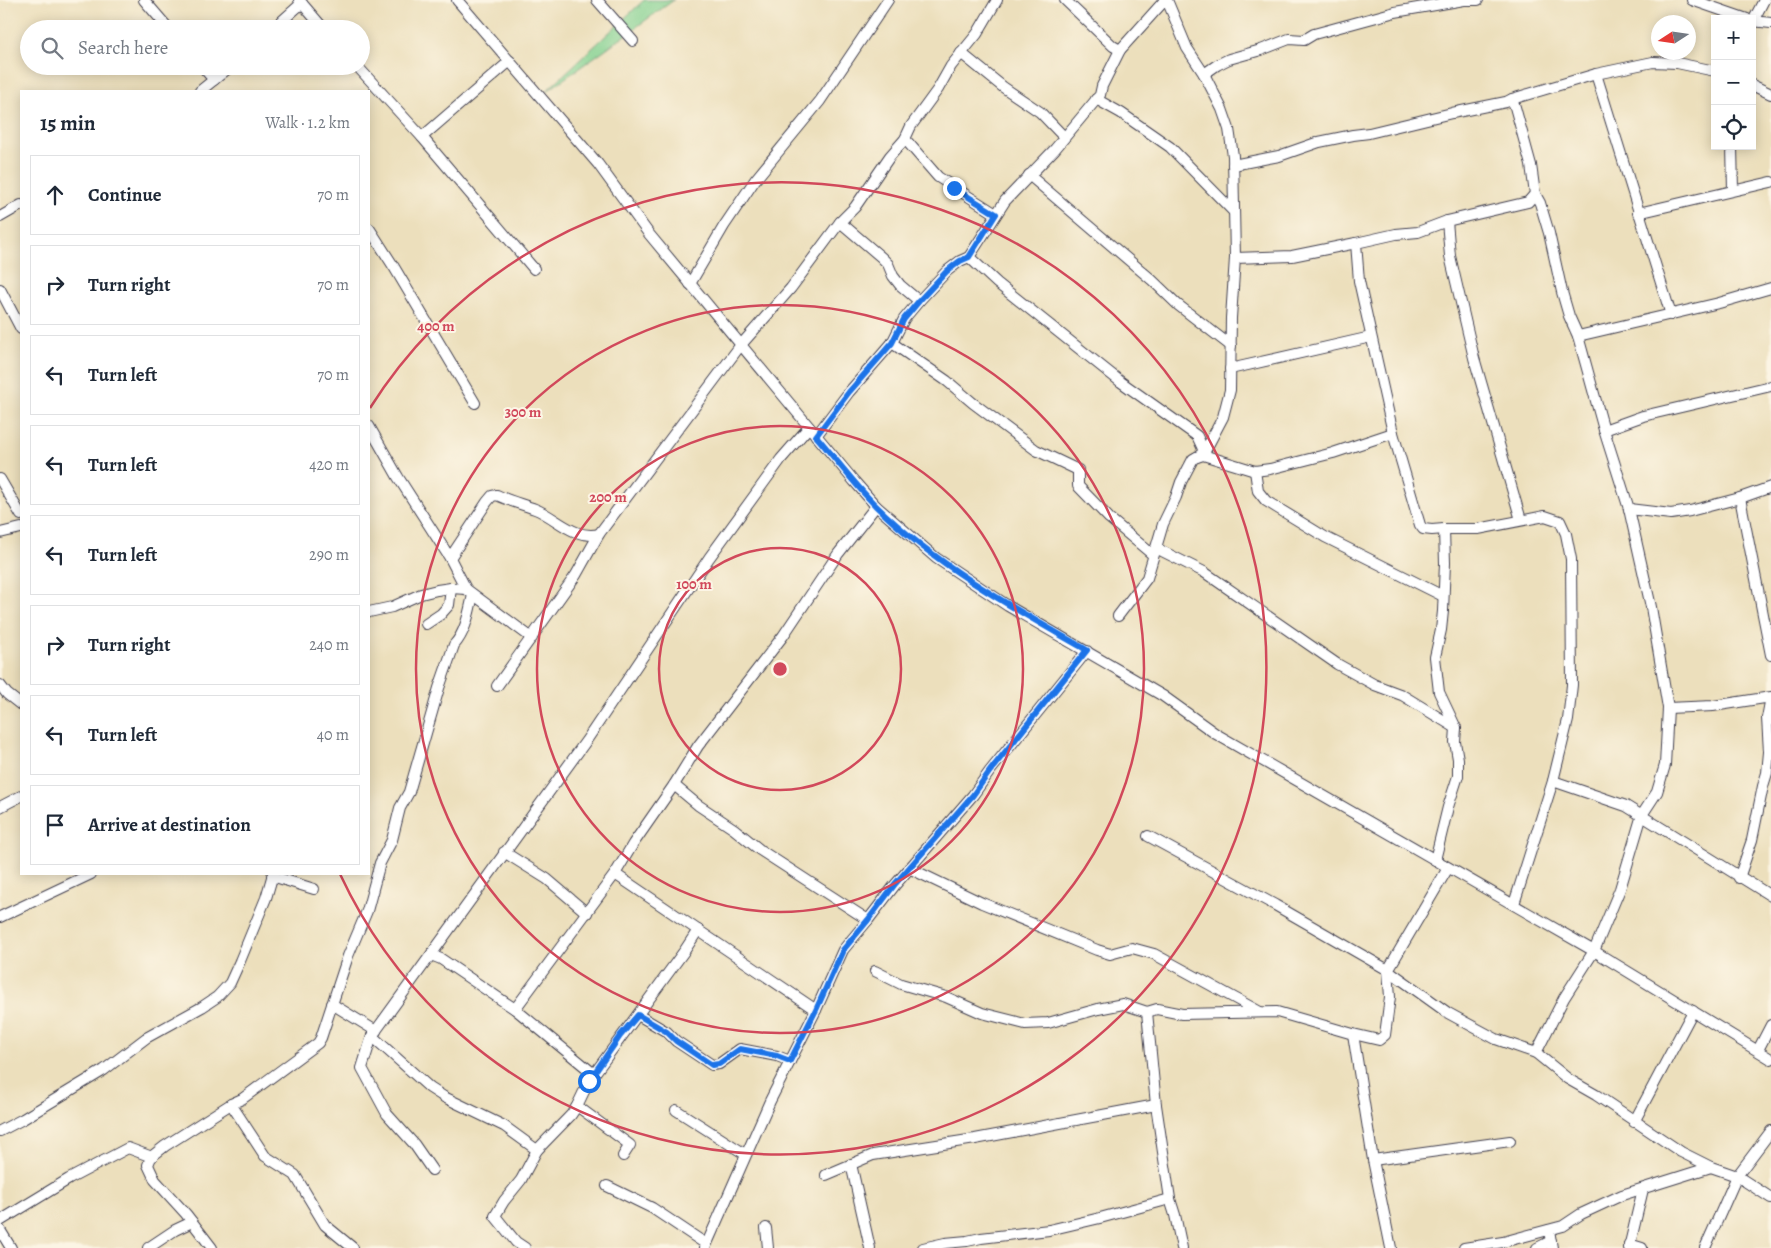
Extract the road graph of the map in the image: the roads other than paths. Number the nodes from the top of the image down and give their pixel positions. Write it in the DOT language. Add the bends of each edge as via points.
graph roads {
  1 [pos="144,0"];
  2 [pos="457,0"];
  3 [pos="597,0"];
  4 [pos="888,0"];
  5 [pos="997,0"];
  6 [pos="1065,0"];
  7 [pos="1166,0"];
  8 [pos="1478,0"];
  9 [pos="1692,0"];
  10 [pos="1764,0"];
  11 [pos="300,2"];
  12 [pos="1734,15"];
  13 [pos="1755,15"];
  14 [pos="161,20"];
  15 [pos="282,20"];
  16 [pos="316,20"];
  17 [pos="1756,22"];
  18 [pos="1771,23"];
  19 [pos="634,41"];
  20 [pos="1120,50"];
  21 [pos="961,53"];
  22 [pos="510,61"];
  23 [pos="1711,70"];
  24 [pos="1204,74"];
  25 [pos="1596,74"];
  26 [pos="210,75"];
  27 [pos="220,75"];
  28 [pos="365,75"];
  29 [pos="214,80"];
  30 [pos="1756,87"];
  31 [pos="201,90"];
  32 [pos="1771,94"];
  33 [pos="1096,99"];
  34 [pos="1512,99"];
  35 [pos="422,136"];
  36 [pos="1064,137"];
  37 [pos="905,140"];
  38 [pos="1732,150"];
  39 [pos="1233,166"];
  40 [pos="1029,175"];
  41 [pos="1771,182"];
  42 [pos="1732,190"];
  43 [pos="1535,194"];
  44 [pos="20,206"];
  45 [pos="1234,212"];
  46 [pos="996,214"];
  47 [pos="1638,214"];
  48 [pos="0,217"];
  49 [pos="1447,221"];
  50 [pos="840,222"];
  51 [pos="370,230"];
  52 [pos="1356,242"];
  53 [pos="969,257"];
  54 [pos="1234,258"];
  55 [pos="534,269"];
  56 [pos="690,284"];
  57 [pos="1771,288"];
  58 [pos="0,289"];
  59 [pos="919,301"];
  60 [pos="1671,315"];
  61 [pos="20,327"];
  62 [pos="1578,336"];
  63 [pos="1371,337"];
  64 [pos="892,343"];
  65 [pos="740,346"];
  66 [pos="1231,346"];
  67 [pos="1230,369"];
  68 [pos="1771,386"];
  69 [pos="475,403"];
  70 [pos="809,427"];
  71 [pos="370,428"];
  72 [pos="1604,430"];
  73 [pos="1393,434"];
  74 [pos="816,436"];
  75 [pos="1204,455"];
  76 [pos="1193,459"];
  77 [pos="1255,471"];
  78 [pos="0,479"];
  79 [pos="1771,487"];
  80 [pos="1740,498"];
  81 [pos="876,506"];
  82 [pos="1629,509"];
  83 [pos="20,513"];
  84 [pos="1521,520"];
  85 [pos="20,528"];
  86 [pos="1444,529"];
  87 [pos="0,533"];
  88 [pos="599,534"];
  89 [pos="1155,551"];
  90 [pos="450,558"];
  91 [pos="451,588"];
  92 [pos="470,592"];
  93 [pos="1443,596"];
  94 [pos="370,612"];
  95 [pos="1118,616"];
  96 [pos="426,624"];
  97 [pos="532,638"];
  98 [pos="1087,650"];
  99 [pos="1771,655"];
  100 [pos="0,684"];
  101 [pos="496,686"];
  102 [pos="1771,697"];
  103 [pos="20,704"];
  104 [pos="1668,708"];
  105 [pos="1456,728"];
  106 [pos="1553,781"];
  107 [pos="674,785"];
  108 [pos="1767,786"];
  109 [pos="20,797"];
  110 [pos="0,807"];
  111 [pos="1642,814"];
  112 [pos="1148,836"];
  113 [pos="504,852"];
  114 [pos="1435,860"];
  115 [pos="909,868"];
  116 [pos="1448,868"];
  117 [pos="615,874"];
  118 [pos="89,875"];
  119 [pos="272,875"];
  120 [pos="1740,878"];
  121 [pos="314,889"];
  122 [pos="1771,896"];
  123 [pos="1514,904"];
  124 [pos="587,912"];
  125 [pos="0,917"];
  126 [pos="868,920"];
  127 [pos="698,930"];
  128 [pos="1594,951"];
  129 [pos="431,955"];
  130 [pos="1388,970"];
  131 [pos="875,971"];
  132 [pos="332,1004"];
  133 [pos="514,1009"];
  134 [pos="816,1010"];
  135 [pos="1693,1011"];
  136 [pos="1147,1012"];
  137 [pos="1261,1013"];
  138 [pos="638,1015"];
  139 [pos="1771,1025"];
  140 [pos="374,1033"];
  141 [pos="1352,1034"];
  142 [pos="1758,1050"];
  143 [pos="1536,1053"];
  144 [pos="1771,1059"];
  145 [pos="790,1061"];
  146 [pos="594,1074"];
  147 [pos="232,1104"];
  148 [pos="1156,1105"];
  149 [pos="577,1106"];
  150 [pos="676,1110"];
  151 [pos="1634,1122"];
  152 [pos="0,1131"];
  153 [pos="1771,1131"];
  154 [pos="1510,1141"];
  155 [pos="537,1150"];
  156 [pos="745,1154"];
  157 [pos="623,1156"];
  158 [pos="152,1157"];
  159 [pos="1373,1160"];
  160 [pos="851,1164"];
  161 [pos="1711,1167"];
  162 [pos="432,1170"];
  163 [pos="826,1175"];
  164 [pos="1738,1176"];
  165 [pos="607,1186"];
  166 [pos="1642,1189"];
  167 [pos="1771,1198"];
  168 [pos="1170,1199"];
  169 [pos="0,1221"];
  170 [pos="192,1222"];
  171 [pos="766,1228"];
  172 [pos="0,1230"];
  173 [pos="1549,1230"];
  174 [pos="1552,1244"];
  175 [pos="968,1245"];
  176 [pos="706,1246"];
  177 [pos="1629,1246"];
  178 [pos="11,1248"];
  179 [pos="148,1248"];
  180 [pos="212,1248"];
  181 [pos="353,1248"];
  182 [pos="525,1248"];
  183 [pos="768,1248"];
  184 [pos="870,1248"];
  185 [pos="923,1248"];
  186 [pos="1182,1248"];
  187 [pos="1391,1248"];
  188 [pos="1464,1248"];
  189 [pos="1537,1248"];
  190 [pos="1642,1248"];
  191 [pos="1705,1248"];
  1 -- 14 [label="street"];
  2 -- 22 [label="street"];
  3 -- 19 [label="street"];
  4 -- 56 [label="street" via="820,101 755,180"];
  5 -- 21 [label="street" via="977,34"];
  6 -- 20 [label="street"];
  7 -- 20 [label="street"];
  7 -- 24 [label="street" via="1187,48"];
  8 -- 24 [label="street" via="1395,12 1314,34 1304,40 1289,39 1229,59"];
  9 -- 12 [label="street"];
  10 -- 13 [label="street"];
  11 -- 15 [label="street"];
  11 -- 16 [label="street"];
  17 -- 18 [label="street"];
  20 -- 33 [label="street"];
  21 -- 36 [label="street" via="1040,112"];
  21 -- 37 [label="street" via="911,126"];
  22 -- 35 [label="street"];
  22 -- 56 [label="street" via="598,164"];
  23 -- 25 [label="street" via="1653,62"];
  24 -- 39 [label="street" via="1227,122"];
  25 -- 34 [label="street"];
  25 -- 47 [label="street"];
  26 -- 29 [label="street"];
  27 -- 29 [label="street"];
  28 -- 35 [label="street"];
  29 -- 31 [label="street"];
  30 -- 32 [label="street"];
  33 -- 36 [label="street"];
  33 -- 45 [label="street" via="1170,146"];
  34 -- 39 [label="street" via="1319,142 1279,156"];
  34 -- 43 [label="street" via="1531,165"];
  35 -- 55 [label="street"];
  36 -- 40 [label="street"];
  37 -- 46 [label="street" via="938,177"];
  37 -- 50 [label="street"];
  38 -- 42 [label="street"];
  39 -- 45 [label="street"];
  40 -- 46 [label="street"];
  40 -- 66 [label="street" via="1178,305"];
  41 -- 42 [label="street"];
  42 -- 47 [label="street"];
  43 -- 49 [label="street" via="1528,202"];
  43 -- 62 [label="street"];
  44 -- 48 [label="street"];
  45 -- 54 [label="street"];
  46 -- 53 [label="street"];
  47 -- 60 [label="street"];
  49 -- 52 [label="street" via="1418,232"];
  49 -- 84 [label="street" via="1450,256 1474,358"];
  50 -- 59 [label="street" via="888,264 900,285"];
  50 -- 65 [label="street" via="775,308"];
  51 -- 69 [label="street"];
  52 -- 54 [label="street" via="1292,256"];
  52 -- 63 [label="street" via="1359,281"];
  53 -- 59 [label="street" via="947,271"];
  53 -- 76 [label="street" via="1120,382 1197,436 1203,449 1202,454"];
  54 -- 66 [label="street"];
  56 -- 65 [label="street"];
  57 -- 60 [label="street"];
  58 -- 61 [label="street"];
  59 -- 64 [label="street" via="904,319"];
  60 -- 62 [label="street"];
  62 -- 72 [label="street"];
  63 -- 67 [label="street"];
  63 -- 73 [label="street"];
  64 -- 74 [label="street"];
  64 -- 89 [label="street" via="1036,450 1078,470 1078,486 1109,518"];
  65 -- 70 [label="street"];
  65 -- 88 [label="street"];
  66 -- 67 [label="street"];
  67 -- 75 [label="street" via="1226,406"];
  68 -- 72 [label="street" via="1644,416"];
  70 -- 74 [label="street"];
  70 -- 113 [label="street" via="781,459 709,558 591,733"];
  71 -- 90 [label="street"];
  72 -- 82 [label="street"];
  73 -- 77 [label="street" via="1333,453"];
  73 -- 86 [label="street" via="1420,525 1423,529"];
  74 -- 81 [label="street"];
  75 -- 76 [label="street"];
  75 -- 77 [label="street"];
  76 -- 89 [label="street" via="1180,482"];
  77 -- 93 [label="street" via="1258,492 1266,501 1325,537"];
  78 -- 83 [label="street"];
  79 -- 80 [label="street"];
  80 -- 82 [label="street" via="1671,514"];
  80 -- 99 [label="street"];
  81 -- 98 [label="street" via="936,558 1008,606"];
  81 -- 107 [label="street" via="838,554 783,636 698,746"];
  82 -- 104 [label="street" via="1651,607"];
  84 -- 86 [label="street" via="1478,529"];
  84 -- 106 [label="street" via="1545,516 1560,521 1571,559 1572,685 1568,720"];
  85 -- 87 [label="street"];
  86 -- 93 [label="street"];
  88 -- 90 [label="street" via="593,536 567,529 537,509 497,495 487,502"];
  88 -- 97 [label="street" via="576,576"];
  89 -- 95 [label="street" via="1147,578"];
  89 -- 105 [label="street" via="1204,572 1337,664 1375,685 1402,695"];
  90 -- 92 [label="street"];
  91 -- 92 [label="street"];
  91 -- 94 [label="street" via="421,594 392,607"];
  91 -- 96 [label="street" via="449,605"];
  92 -- 97 [label="street"];
  92 -- 132 [label="street" via="465,627 454,645 409,792 380,863"];
  93 -- 105 [label="street" via="1441,630 1435,656 1436,675 1439,692"];
  97 -- 101 [label="street"];
  98 -- 114 [label="street" via="1163,696 1216,734"];
  98 -- 115 [label="street" via="973,795"];
  100 -- 103 [label="street"];
  102 -- 104 [label="street" via="1713,706"];
  102 -- 108 [label="street" via="1767,718 1770,752"];
  104 -- 111 [label="street" via="1664,765 1657,792"];
  105 -- 114 [label="street" via="1458,776"];
  106 -- 111 [label="street"];
  106 -- 123 [label="street"];
  107 -- 117 [label="street"];
  107 -- 126 [label="street" via="760,850"];
  108 -- 120 [label="street"];
  109 -- 110 [label="street"];
  111 -- 120 [label="street"];
  111 -- 128 [label="street" via="1620,889"];
  112 -- 130 [label="street"];
  113 -- 124 [label="street" via="547,879"];
  113 -- 129 [label="street"];
  114 -- 116 [label="street"];
  115 -- 126 [label="street"];
  115 -- 137 [label="street" via="982,903 1097,950 1110,954 1132,948 1154,954"];
  116 -- 123 [label="street"];
  116 -- 130 [label="street"];
  117 -- 124 [label="street"];
  117 -- 127 [label="street"];
  118 -- 125 [label="street"];
  119 -- 121 [label="street"];
  119 -- 152 [label="street" via="240,961 230,983 217,997 146,1038 104,1070"];
  120 -- 122 [label="street"];
  123 -- 128 [label="street"];
  124 -- 133 [label="street"];
  126 -- 134 [label="street" via="843,950"];
  127 -- 134 [label="street"];
  127 -- 138 [label="street"];
  128 -- 135 [label="street"];
  128 -- 143 [label="street" via="1564,998"];
  129 -- 133 [label="street"];
  129 -- 140 [label="street"];
  130 -- 141 [label="street" via="1390,997 1385,1035 1379,1040"];
  130 -- 143 [label="street" via="1448,1013 1496,1039"];
  131 -- 136 [label="street" via="900,984 946,997 982,1013 1025,1024 1048,1023 1123,1004"];
  132 -- 140 [label="street"];
  132 -- 147 [label="street" via="318,1043"];
  133 -- 146 [label="street"];
  134 -- 145 [label="street"];
  135 -- 142 [label="street"];
  135 -- 151 [label="street"];
  136 -- 137 [label="street"];
  136 -- 148 [label="street"];
  137 -- 141 [label="street" via="1278,1012"];
  138 -- 145 [label="street" via="712,1065 719,1064 740,1049"];
  138 -- 146 [label="street"];
  139 -- 142 [label="street"];
  140 -- 155 [label="street" via="430,1088 504,1126"];
  140 -- 162 [label="street" via="362,1068 387,1114"];
  141 -- 159 [label="street"];
  142 -- 144 [label="street"];
  143 -- 151 [label="street" via="1556,1071"];
  145 -- 156 [label="street"];
  146 -- 149 [label="street"];
  147 -- 158 [label="street"];
  147 -- 181 [label="street" via="265,1156 295,1175 325,1226"];
  148 -- 160 [label="street" via="975,1139 873,1154"];
  148 -- 168 [label="street"];
  149 -- 155 [label="street"];
  149 -- 157 [label="street" via="630,1145"];
  150 -- 156 [label="street"];
  151 -- 161 [label="street"];
  153 -- 164 [label="street"];
  154 -- 159 [label="street"];
  155 -- 182 [label="street" via="521,1180 495,1216"];
  156 -- 176 [label="street"];
  158 -- 169 [label="street" via="128,1148"];
  158 -- 170 [label="street" via="148,1165 155,1180"];
  159 -- 187 [label="street"];
  160 -- 163 [label="street"];
  160 -- 184 [label="street"];
  161 -- 164 [label="street"];
  161 -- 166 [label="street"];
  164 -- 167 [label="street"];
  164 -- 191 [label="street"];
  165 -- 176 [label="street" via="652,1208"];
  166 -- 173 [label="street" via="1622,1195"];
  166 -- 177 [label="street"];
  168 -- 175 [label="street" via="1049,1230 981,1238"];
  168 -- 186 [label="street"];
  170 -- 179 [label="street"];
  170 -- 180 [label="street"];
  171 -- 183 [label="street"];
  172 -- 178 [label="street"];
  173 -- 174 [label="street"];
  173 -- 188 [label="street"];
  174 -- 189 [label="street"];
  175 -- 185 [label="street" via="945,1243"];
  177 -- 190 [label="street"];
}
